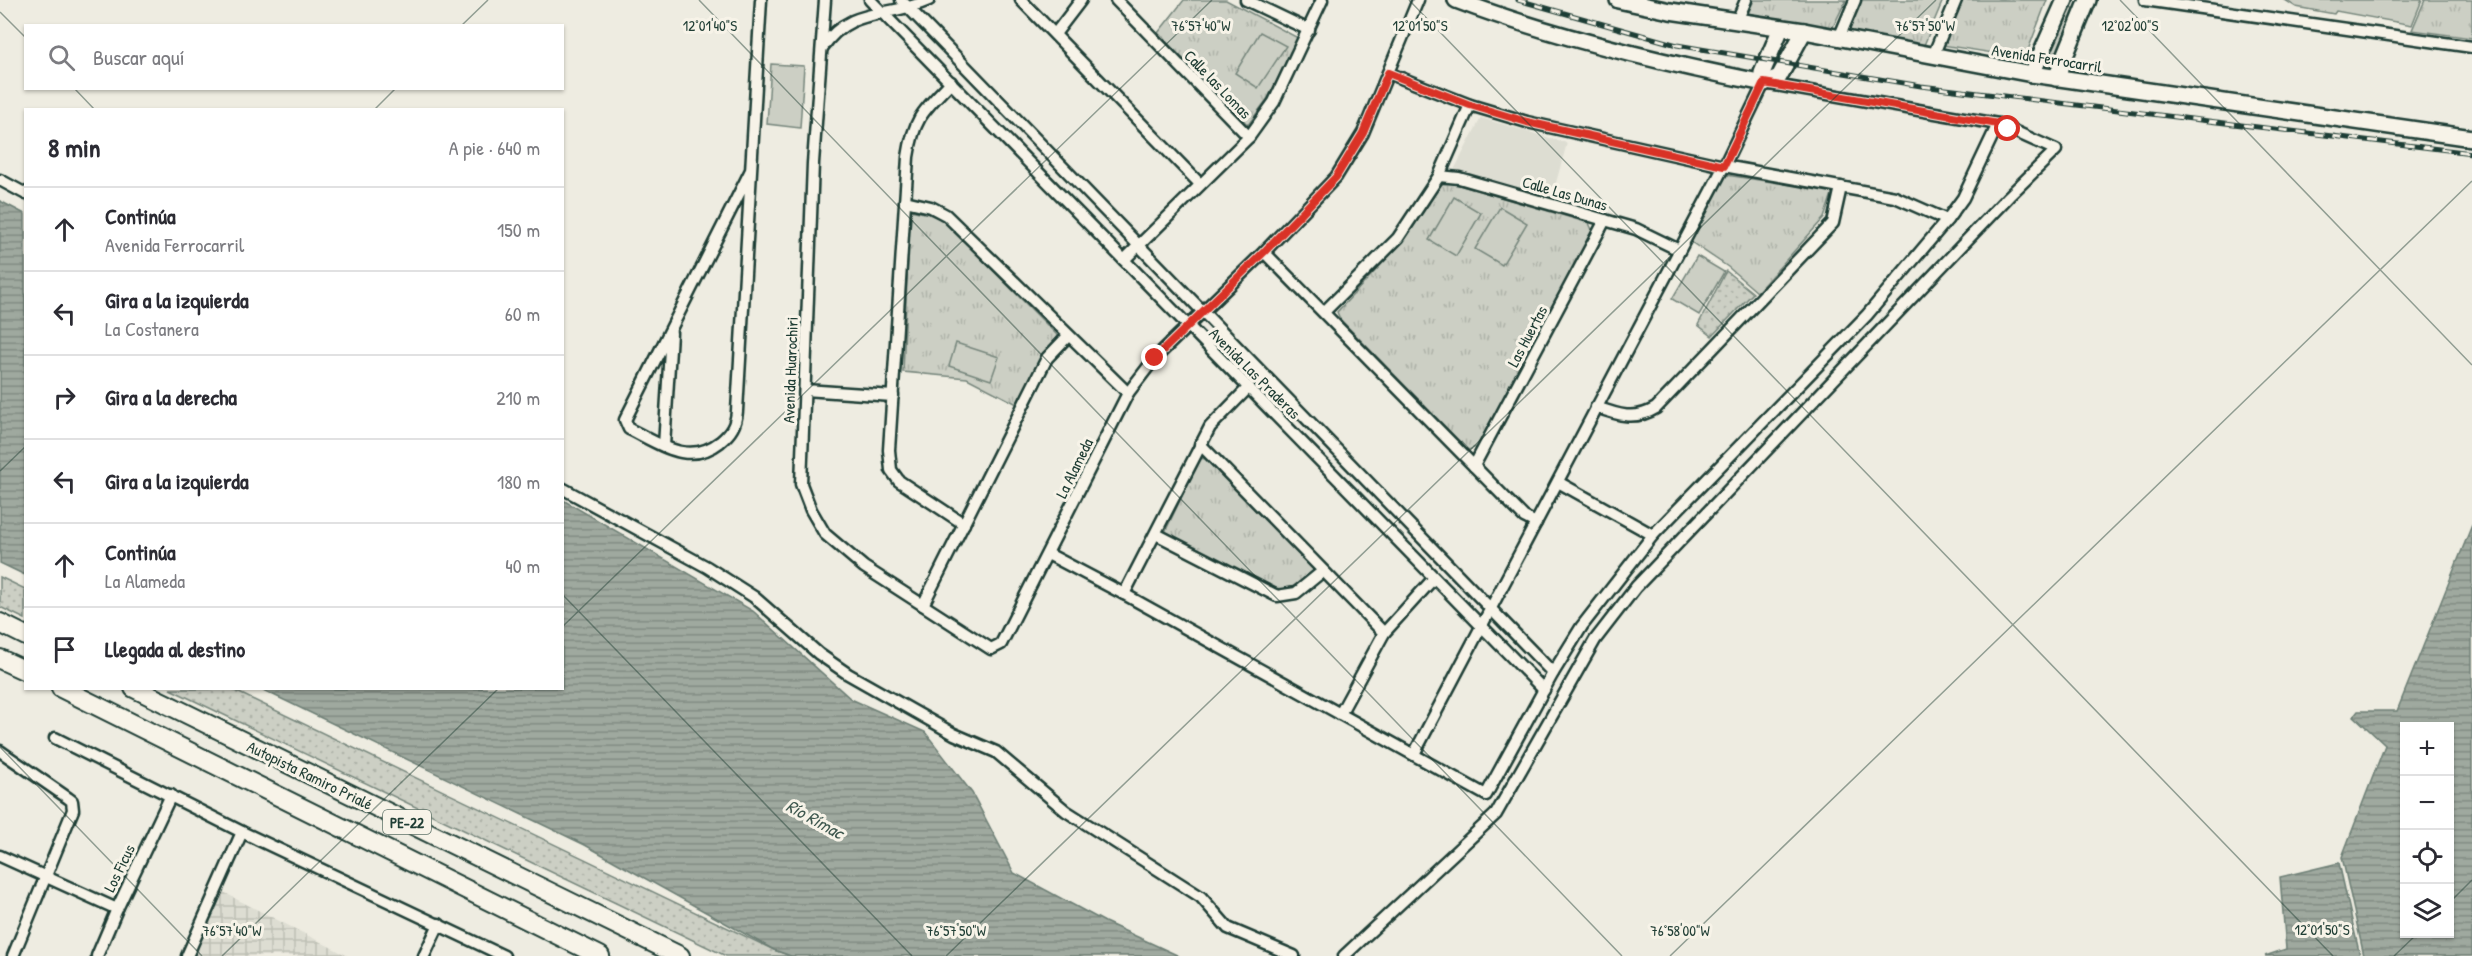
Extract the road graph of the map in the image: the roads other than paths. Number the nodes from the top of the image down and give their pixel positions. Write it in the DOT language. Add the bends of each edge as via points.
graph roads {
  1 [pos="761,0"];
  2 [pos="825,0"];
  3 [pos="870,0"];
  4 [pos="901,0"];
  5 [pos="929,0"];
  6 [pos="1021,0"];
  7 [pos="1081,0"];
  8 [pos="1116,0"];
  9 [pos="1246,0"];
  10 [pos="1322,0"];
  11 [pos="1418,0"];
  12 [pos="1456,0"];
  13 [pos="1618,0"];
  14 [pos="1746,0"];
  15 [pos="1855,0"];
  16 [pos="1956,0"];
  17 [pos="2066,0"];
  18 [pos="2088,0"];
  19 [pos="2145,0"];
  20 [pos="2204,4"];
  21 [pos="910,9"];
  22 [pos="883,13"];
  23 [pos="1737,21"];
  24 [pos="1781,28"];
  25 [pos="1309,30"];
  26 [pos="1804,31"];
  27 [pos="1055,34"];
  28 [pos="1839,38"];
  29 [pos="2472,47"];
  30 [pos="820,51"];
  31 [pos="1933,56"];
  32 [pos="1388,73"];
  33 [pos="2032,74"];
  34 [pos="2056,78"];
  35 [pos="951,82"];
  36 [pos="1764,83"];
  37 [pos="1470,105"];
  38 [pos="1998,124"];
  39 [pos="1249,137"];
  40 [pos="2472,138"];
  41 [pos="1724,166"];
  42 [pos="751,170"];
  43 [pos="1439,176"];
  44 [pos="0,180"];
  45 [pos="1200,184"];
  46 [pos="1841,187"];
  47 [pos="24,193"];
  48 [pos="905,201"];
  49 [pos="1605,220"];
  50 [pos="1947,220"];
  51 [pos="1138,246"];
  52 [pos="1679,250"];
  53 [pos="1264,252"];
  54 [pos="1124,261"];
  55 [pos="1202,312"];
  56 [pos="1324,312"];
  57 [pos="1188,326"];
  58 [pos="672,328"];
  59 [pos="1068,336"];
  60 [pos="1249,387"];
  61 [pos="805,390"];
  62 [pos="1128,393"];
  63 [pos="893,396"];
  64 [pos="1596,407"];
  65 [pos="1200,444"];
  66 [pos="664,446"];
  67 [pos="1474,466"];
  68 [pos="1557,482"];
  69 [pos="564,489"];
  70 [pos="1536,523"];
  71 [pos="964,524"];
  72 [pos="1156,534"];
  73 [pos="1653,535"];
  74 [pos="1048,554"];
  75 [pos="1323,571"];
  76 [pos="1434,578"];
  77 [pos="1124,594"];
  78 [pos="923,605"];
  79 [pos="1491,609"];
  80 [pos="0,623"];
  81 [pos="1482,627"];
  82 [pos="1384,633"];
  83 [pos="24,635"];
  84 [pos="991,649"];
  85 [pos="0,659"];
  86 [pos="24,670"];
  87 [pos="1553,673"];
  88 [pos="65,690"];
  89 [pos="138,690"];
  90 [pos="1544,690"];
  91 [pos="1340,714"];
  92 [pos="55,738"];
  93 [pos="0,751"];
  94 [pos="1414,754"];
  95 [pos="171,795"];
  96 [pos="242,832"];
  97 [pos="0,856"];
  98 [pos="45,877"];
  99 [pos="117,909"];
  100 [pos="439,924"];
  101 [pos="13,956"];
  102 [pos="97,956"];
  103 [pos="187,956"];
  104 [pos="424,956"];
  105 [pos="504,956"];
  106 [pos="600,956"];
  107 [pos="680,956"];
  108 [pos="1294,956"];
  109 [pos="1344,956"];
  1 -- 42 [label="street"];
  2 -- 30 [label="street, Avenida Huarochiri"];
  3 -- 22 [label="street, Avenida Las Praderas"];
  4 -- 21 [label="street, Avenida Las Praderas"];
  5 -- 21 [label="street"];
  6 -- 27 [label="street"];
  7 -- 27 [label="street"];
  8 -- 39 [label="street, Calle las Lomas"];
  9 -- 25 [label="street"];
  10 -- 25 [label="street"];
  11 -- 32 [label="street, La Alameda"];
  12 -- 36 [label="street" via="1598,44"];
  13 -- 23 [label="street, Avenida Ferrocarril"];
  14 -- 23 [label="street"];
  15 -- 28 [label="street"];
  16 -- 31 [label="street"];
  17 -- 33 [label="street"];
  18 -- 34 [label="street"];
  19 -- 20 [label="street"];
  20 -- 29 [label="street"];
  21 -- 22 [label="street"];
  21 -- 51 [label="street, Avenida Las Praderas"];
  22 -- 30 [label="street" via="843,25"];
  22 -- 35 [label="street, Avenida Las Praderas"];
  23 -- 24 [label="street, Avenida Ferrocarril"];
  24 -- 26 [label="street, Avenida Ferrocarril"];
  24 -- 36 [label="street" via="1762,72"];
  25 -- 39 [label="street" via="1274,102"];
  26 -- 28 [label="street, Avenida Ferrocarril"];
  26 -- 36 [label="street" via="1779,77"];
  27 -- 45 [label="street"];
  28 -- 31 [label="street, Avenida Ferrocarril"];
  30 -- 61 [label="street, Avenida Huarochiri"];
  31 -- 33 [label="street, Avenida Ferrocarril"];
  32 -- 37 [label="street"];
  32 -- 53 [label="street, La Alameda" via="1363,133 1336,177"];
  33 -- 34 [label="street, Avenida Ferrocarril"];
  34 -- 40 [label="street, Avenida Ferrocarril"];
  35 -- 48 [label="street" via="923,111 912,130"];
  35 -- 54 [label="street, Avenida Las Praderas"];
  36 -- 38 [label="street"];
  36 -- 41 [label="street"];
  37 -- 41 [label="street" via="1527,122"];
  37 -- 43 [label="street"];
  38 -- 50 [label="street" via="1963,198"];
  38 -- 109 [label="street" via="2056,150 1636,587 1595,640 1496,814"];
  39 -- 45 [label="street"];
  41 -- 46 [label="street"];
  41 -- 52 [label="street"];
  42 -- 58 [label="street"];
  42 -- 66 [label="street" via="736,425 712,448 699,453 686,454"];
  43 -- 49 [label="street, Calle Las Dunas" via="1459,178"];
  43 -- 56 [label="street" via="1398,238"];
  44 -- 47 [label="street"];
  45 -- 51 [label="street"];
  46 -- 50 [label="street" via="1895,197"];
  46 -- 64 [label="street" via="1833,223 1656,408 1636,417"];
  48 -- 59 [label="street" via="946,215"];
  48 -- 63 [label="street"];
  49 -- 52 [label="street, Calle Las Dunas" via="1636,229"];
  49 -- 67 [label="street, Las Huertas"];
  50 -- 73 [label="street" via="1867,315"];
  51 -- 54 [label="street"];
  51 -- 55 [label="street, Avenida Las Praderas"];
  52 -- 64 [label="street"];
  53 -- 55 [label="street, La Alameda"];
  53 -- 56 [label="street"];
  54 -- 57 [label="street, Avenida Las Praderas"];
  55 -- 57 [label="street, La Alameda"];
  55 -- 79 [label="street, Avenida Las Praderas"];
  56 -- 67 [label="street"];
  57 -- 60 [label="street, Avenida Las Praderas"];
  57 -- 62 [label="street, La Alameda" via="1155,358"];
  58 -- 66 [label="street"];
  58 -- 66 [label="street" via="625,420 629,429"];
  59 -- 62 [label="street"];
  59 -- 71 [label="street" via="1047,358"];
  60 -- 65 [label="street" via="1210,427"];
  60 -- 76 [label="street, Avenida Las Praderas"];
  61 -- 63 [label="street"];
  61 -- 78 [label="street, Avenida Huarochiri" via="801,484 811,510 825,534 864,567"];
  62 -- 74 [label="street, La Alameda"];
  63 -- 71 [label="street" via="891,470 910,490"];
  64 -- 68 [label="street"];
  65 -- 72 [label="street"];
  65 -- 75 [label="street"];
  67 -- 70 [label="street" via="1524,517"];
  68 -- 70 [label="street"];
  68 -- 73 [label="street"];
  69 -- 108 [label="street" via="754,597 848,675 954,734 996,752 1066,811 1201,897 1228,928"];
  70 -- 79 [label="street"];
  71 -- 78 [label="street"];
  72 -- 75 [label="street" via="1277,596 1296,594"];
  72 -- 77 [label="street"];
  73 -- 87 [label="street" via="1582,626"];
  74 -- 77 [label="street"];
  74 -- 84 [label="street, La Alameda" via="1001,644"];
  75 -- 82 [label="street"];
  76 -- 81 [label="street, Avenida Las Praderas"];
  76 -- 82 [label="street"];
  77 -- 91 [label="street"];
  78 -- 84 [label="street, Avenida Huarochiri"];
  79 -- 81 [label="street"];
  79 -- 87 [label="street, Avenida Las Praderas"];
  80 -- 83 [label="highway"];
  81 -- 90 [label="street, Avenida Las Praderas"];
  81 -- 94 [label="street"];
  82 -- 91 [label="street"];
  85 -- 86 [label="highway"];
  87 -- 90 [label="street"];
  88 -- 106 [label="highway, Autopista Ramiro Prialé / PE-22"];
  89 -- 107 [label="highway, Autopista Ramiro Prialé / PE-22"];
  90 -- 94 [label="street" via="1486,795"];
  91 -- 94 [label="street"];
  92 -- 95 [label="street"];
  93 -- 98 [label="street" via="72,801 73,810"];
  95 -- 96 [label="street"];
  95 -- 99 [label="street, Los Ficus"];
  96 -- 100 [label="street"];
  96 -- 103 [label="street"];
  97 -- 98 [label="street"];
  98 -- 99 [label="street"];
  98 -- 101 [label="street"];
  99 -- 102 [label="street, Los Ficus"];
  100 -- 104 [label="street"];
  100 -- 105 [label="street"];
}
